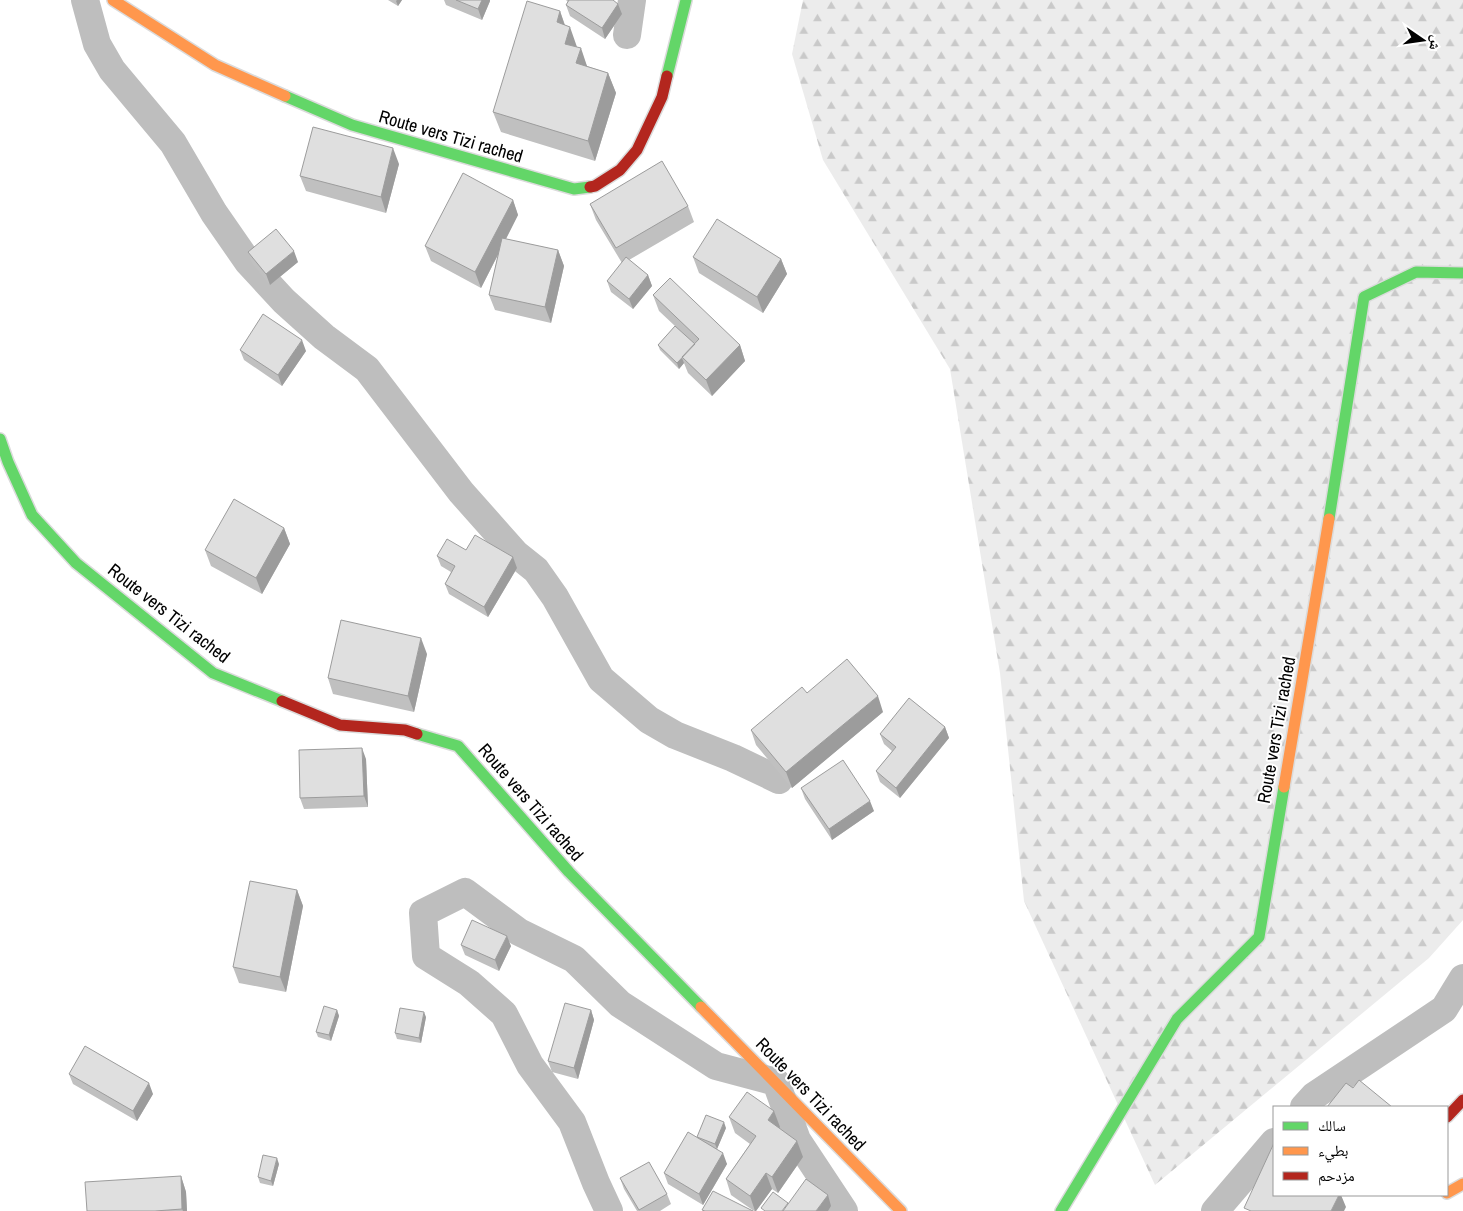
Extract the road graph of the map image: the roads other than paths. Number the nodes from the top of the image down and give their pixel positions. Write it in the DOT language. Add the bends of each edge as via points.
graph roads {
  1 [pos="85,0"];
  2 [pos="113,0"];
  3 [pos="632,0"];
  4 [pos="686,0"];
  5 [pos="627,35"];
  6 [pos="1463,273"];
  7 [pos="0,439"];
  8 [pos="779,780"];
  9 [pos="1463,978"];
  10 [pos="776,1082"];
  11 [pos="1463,1100"];
  12 [pos="1305,1106"];
  13 [pos="1448,1116"];
  14 [pos="1273,1143"];
  15 [pos="1463,1184"];
  16 [pos="1448,1192"];
  17 [pos="610,1211"];
  18 [pos="844,1211"];
  19 [pos="901,1211"];
  20 [pos="1061,1211"];
  21 [pos="1215,1211"];
  1 -- 8 [label="street" via="96,44 112,70 173,143 214,213 248,262 324,337 367,369 461,492 516,554 536,570 602,679 649,720 675,735"];
  2 -- 4 [label="main road, Route vers Tizi rached" via="214,65 352,125 574,189 595,186 620,170 638,150 662,97"];
  3 -- 5 [label="street"];
  6 -- 20 [label="main road, Route vers Tizi rached" via="1416,272 1364,297 1348,410 1259,937 1177,1019"];
  7 -- 10 [label="main road, Route vers Tizi rached" via="32,515 76,562 213,674 340,725 405,730 458,746 569,872"];
  9 -- 12 [label="street" via="1444,1009 1314,1096"];
  10 -- 17 [label="street" via="716,1066 620,1004 574,959 519,932 465,892 423,913 426,956 469,983 504,1014 530,1065 572,1122"];
  10 -- 18 [label="street" via="797,1140"];
  10 -- 19 [label="main road, Route vers Tizi rached"];
  11 -- 13 [label="main road"];
  14 -- 21 [label="street"];
  15 -- 16 [label="main road"];
}
